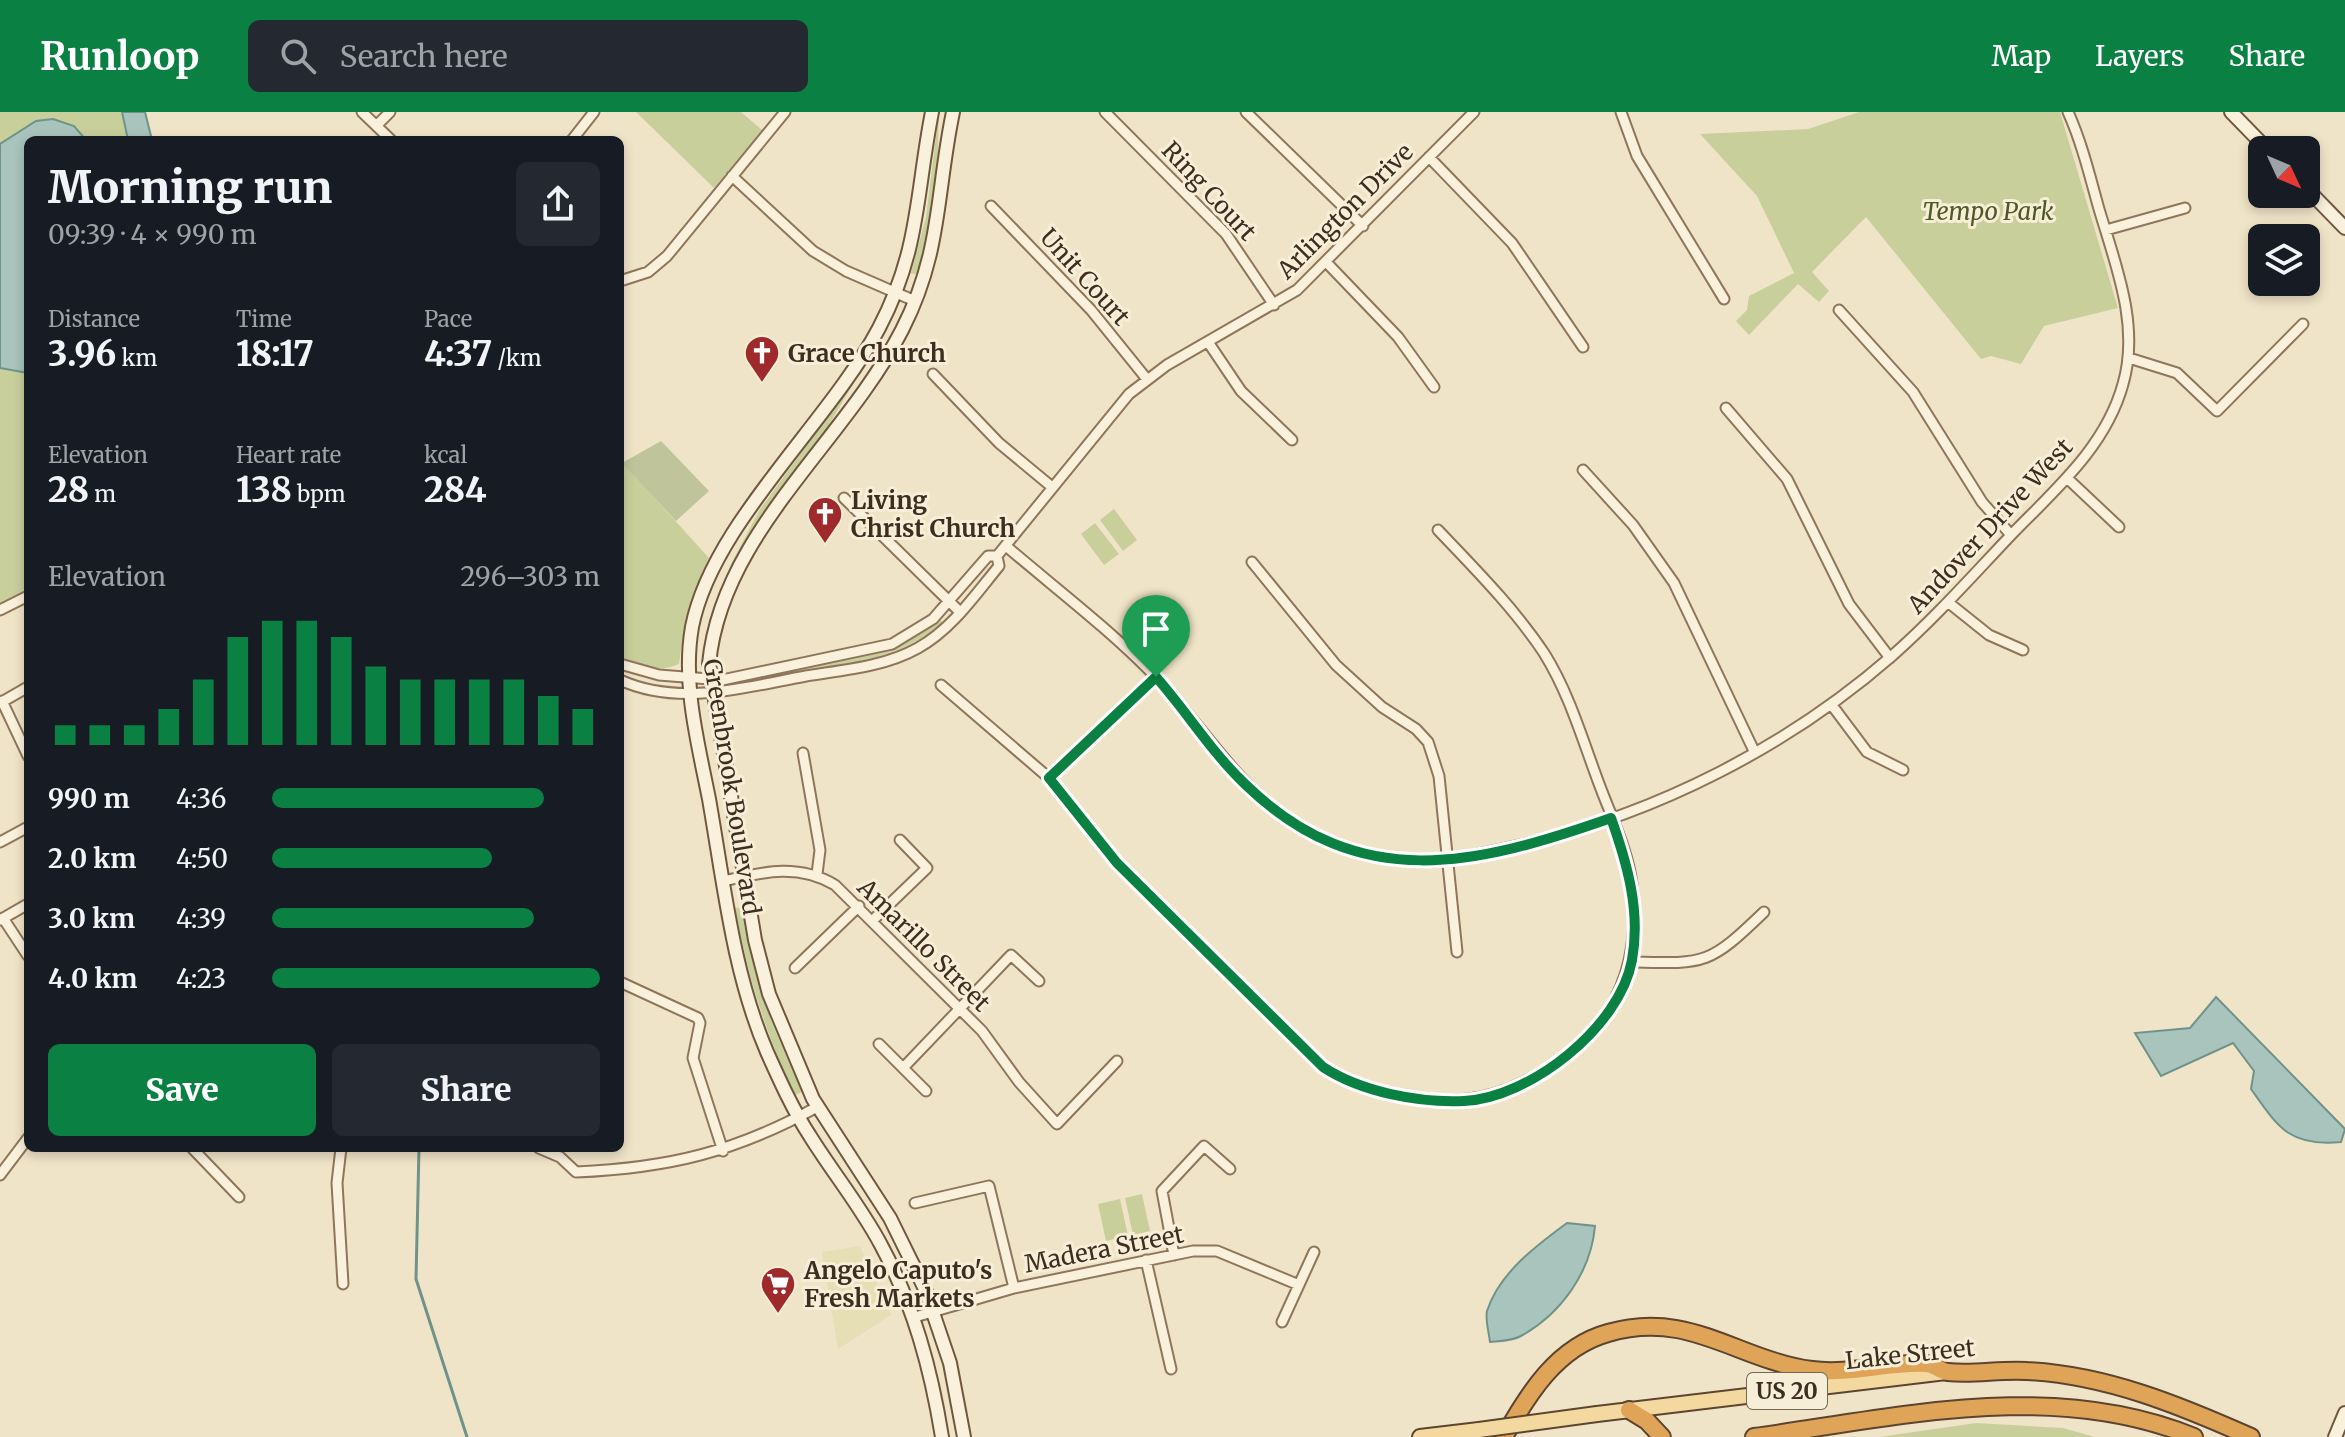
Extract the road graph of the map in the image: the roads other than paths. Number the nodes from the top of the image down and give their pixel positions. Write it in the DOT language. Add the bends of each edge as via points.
graph roads {
  1 [pos="362,112"];
  2 [pos="390,112"];
  3 [pos="594,112"];
  4 [pos="785,112"];
  5 [pos="932,112"];
  6 [pos="953,112"];
  7 [pos="1105,112"];
  8 [pos="1246,112"];
  9 [pos="1474,112"];
  10 [pos="1621,112"];
  11 [pos="2068,112"];
  12 [pos="2231,112"];
  13 [pos="377,125"];
  14 [pos="387,136"];
  15 [pos="575,136"];
  16 [pos="2254,136"];
  17 [pos="1429,157"];
  18 [pos="732,176"];
  19 [pos="2320,202"];
  20 [pos="991,206"];
  21 [pos="2185,208"];
  22 [pos="1363,226"];
  23 [pos="2345,228"];
  24 [pos="2106,230"];
  25 [pos="1326,262"];
  26 [pos="624,280"];
  27 [pos="896,293"];
  28 [pos="1724,299"];
  29 [pos="915,301"];
  30 [pos="1274,305"];
  31 [pos="1839,310"];
  32 [pos="2303,324"];
  33 [pos="1208,342"];
  34 [pos="1583,347"];
  35 [pos="2129,358"];
  36 [pos="933,374"];
  37 [pos="1146,378"];
  38 [pos="1434,387"];
  39 [pos="1726,408"];
  40 [pos="1292,440"];
  41 [pos="1583,470"];
  42 [pos="2067,478"];
  43 [pos="1052,487"];
  44 [pos="844,498"];
  45 [pos="2119,527"];
  46 [pos="1438,530"];
  47 [pos="2011,535"];
  48 [pos="1006,546"];
  49 [pos="997,556"];
  50 [pos="1252,562"];
  51 [pos="24,598"];
  52 [pos="950,602"];
  53 [pos="1949,603"];
  54 [pos="0,610"];
  55 [pos="960,612"];
  56 [pos="2023,650"];
  57 [pos="1890,658"];
  58 [pos="624,665"];
  59 [pos="1156,677"];
  60 [pos="689,678"];
  61 [pos="709,679"];
  62 [pos="624,681"];
  63 [pos="941,685"];
  64 [pos="24,689"];
  65 [pos="691,693"];
  66 [pos="711,693"];
  67 [pos="1,702"];
  68 [pos="1831,704"];
  69 [pos="24,748"];
  70 [pos="803,753"];
  71 [pos="1755,753"];
  72 [pos="1903,770"];
  73 [pos="1049,778"];
  74 [pos="1611,818"];
  75 [pos="24,829"];
  76 [pos="900,840"];
  77 [pos="0,842"];
  78 [pos="1447,862"];
  79 [pos="817,874"];
  80 [pos="743,876"];
  81 [pos="723,881"];
  82 [pos="24,906"];
  83 [pos="859,906"];
  84 [pos="1764,912"];
  85 [pos="2,919"];
  86 [pos="872,921"];
  87 [pos="24,950"];
  88 [pos="1457,952"];
  89 [pos="1632,962"];
  90 [pos="795,968"];
  91 [pos="1039,981"];
  92 [pos="624,984"];
  93 [pos="959,1008"];
  94 [pos="879,1044"];
  95 [pos="1117,1061"];
  96 [pos="903,1068"];
  97 [pos="926,1091"];
  98 [pos="817,1107"];
  99 [pos="799,1117"];
  100 [pos="24,1143"];
  101 [pos="723,1151"];
  102 [pos="196,1152"];
  103 [pos="341,1152"];
  104 [pos="548,1152"];
  105 [pos="1230,1169"];
  106 [pos="0,1175"];
  107 [pos="239,1197"];
  108 [pos="915,1203"];
  109 [pos="1314,1252"];
  110 [pos="1174,1255"];
  111 [pos="1146,1260"];
  112 [pos="343,1284"];
  113 [pos="1299,1285"];
  114 [pos="1014,1288"];
  115 [pos="933,1310"];
  116 [pos="915,1317"];
  117 [pos="1282,1322"];
  118 [pos="1171,1369"];
  119 [pos="1946,1372"];
  120 [pos="1629,1410"];
  121 [pos="2345,1413"];
  122 [pos="942,1437"];
  123 [pos="964,1437"];
  124 [pos="1420,1437"];
  125 [pos="1504,1437"];
  126 [pos="1662,1437"];
  127 [pos="1754,1437"];
  128 [pos="2194,1437"];
  129 [pos="2251,1437"];
  130 [pos="2335,1437"];
  1 -- 13 [label="street"];
  2 -- 13 [label="street"];
  3 -- 15 [label="street"];
  4 -- 18 [label="street"];
  5 -- 27 [label="main road, Greenbrook Boulevard" via="916,233"];
  6 -- 29 [label="main road, Greenbrook Boulevard" via="938,225"];
  7 -- 30 [label="street, Ring Court" via="1226,234"];
  8 -- 22 [label="street"];
  9 -- 17 [label="street, Arlington Drive"];
  10 -- 28 [label="street" via="1637,156"];
  11 -- 24 [label="street, Andover Drive West"];
  12 -- 16 [label="main road"];
  13 -- 14 [label="street"];
  17 -- 22 [label="street, Arlington Drive"];
  17 -- 34 [label="street" via="1512,243"];
  18 -- 26 [label="street" via="657,265"];
  18 -- 27 [label="street" via="813,251"];
  19 -- 23 [label="main road"];
  20 -- 37 [label="street, Unit Court" via="1091,310"];
  21 -- 24 [label="street"];
  22 -- 25 [label="street, Arlington Drive"];
  24 -- 35 [label="street, Andover Drive West" via="2125,298"];
  25 -- 30 [label="street, Arlington Drive"];
  25 -- 38 [label="street" via="1398,337"];
  27 -- 29 [label="street"];
  27 -- 60 [label="main road, Greenbrook Boulevard" via="863,355 710,573 692,627"];
  29 -- 61 [label="main road, Greenbrook Boulevard" via="882,365 734,572 714,625"];
  30 -- 33 [label="street, Arlington Drive"];
  31 -- 47 [label="street" via="1905,382 1982,502"];
  32 -- 35 [label="street" via="2217,411 2177,373"];
  33 -- 37 [label="street, Arlington Drive"];
  33 -- 40 [label="street" via="1241,391"];
  35 -- 42 [label="street, Andover Drive West" via="2113,412"];
  36 -- 43 [label="street" via="999,443"];
  37 -- 43 [label="street, Arlington Drive"];
  39 -- 57 [label="street" via="1787,479 1849,604"];
  41 -- 71 [label="street" via="1633,525 1674,583"];
  42 -- 45 [label="street"];
  42 -- 47 [label="street, Andover Drive West"];
  43 -- 48 [label="street, Arlington Drive"];
  44 -- 52 [label="street"];
  46 -- 74 [label="street" via="1545,655 1566,694"];
  47 -- 53 [label="street, Andover Drive West"];
  48 -- 49 [label="street, Arlington Drive"];
  48 -- 59 [label="street, Andover Drive West"];
  49 -- 52 [label="street, Arlington Drive" via="988,556"];
  49 -- 55 [label="street, Arlington Drive" via="999,566"];
  50 -- 78 [label="street" via="1336,665 1428,742 1439,776"];
  51 -- 54 [label="street"];
  52 -- 55 [label="street"];
  52 -- 61 [label="street, Arlington Drive" via="892,644"];
  53 -- 56 [label="street" via="1989,635"];
  53 -- 57 [label="street, Andover Drive West"];
  55 -- 66 [label="street, Arlington Drive" via="931,640 899,657"];
  57 -- 68 [label="street, Andover Drive West"];
  58 -- 60 [label="street, Arlington Drive"];
  59 -- 73 [label="street"];
  59 -- 78 [label="street, Andover Drive West" via="1238,777 1306,830 1367,855"];
  60 -- 61 [label="street, Arlington Drive"];
  60 -- 65 [label="main road, Greenbrook Boulevard"];
  61 -- 66 [label="main road, Greenbrook Boulevard"];
  62 -- 65 [label="street, Arlington Drive"];
  63 -- 73 [label="street"];
  64 -- 67 [label="street"];
  65 -- 66 [label="street, Arlington Drive"];
  65 -- 81 [label="main road, Greenbrook Boulevard"];
  66 -- 80 [label="main road, Greenbrook Boulevard"];
  67 -- 69 [label="street"];
  68 -- 71 [label="street, Andover Drive West"];
  68 -- 72 [label="street" via="1867,752"];
  70 -- 79 [label="street" via="820,850"];
  71 -- 74 [label="street, Andover Drive West"];
  73 -- 89 [label="street" via="1117,863 1314,1060 1352,1082 1399,1094 1465,1101 1526,1081 1588,1037 1614,1002"];
  74 -- 78 [label="street, Andover Drive West"];
  74 -- 89 [label="street" via="1632,884"];
  75 -- 77 [label="street"];
  76 -- 86 [label="street" via="927,868"];
  78 -- 88 [label="street"];
  79 -- 80 [label="street" via="781,870"];
  79 -- 83 [label="street, Amarillo Street"];
  80 -- 81 [label="street"];
  80 -- 98 [label="main road, Greenbrook Boulevard" via="769,994"];
  81 -- 99 [label="main road, Greenbrook Boulevard" via="744,988"];
  82 -- 85 [label="street"];
  83 -- 86 [label="street, Amarillo Street"];
  83 -- 90 [label="street"];
  84 -- 89 [label="street" via="1705,959 1691,964"];
  85 -- 87 [label="street"];
  86 -- 93 [label="street, Amarillo Street"];
  91 -- 93 [label="street" via="1011,955"];
  92 -- 101 [label="street" via="698,1018 693,1058"];
  93 -- 95 [label="street, Amarillo Street" via="1057,1124"];
  93 -- 96 [label="street"];
  94 -- 96 [label="street"];
  96 -- 97 [label="street"];
  98 -- 99 [label="street"];
  98 -- 115 [label="main road, Greenbrook Boulevard" via="890,1218"];
  99 -- 101 [label="street"];
  99 -- 116 [label="main road, Greenbrook Boulevard" via="867,1221"];
  100 -- 106 [label="street"];
  101 -- 104 [label="street" via="653,1168 576,1172"];
  102 -- 107 [label="street"];
  103 -- 112 [label="street" via="337,1183"];
  105 -- 110 [label="street" via="1204,1146 1162,1191"];
  108 -- 114 [label="street" via="989,1186"];
  109 -- 113 [label="street"];
  110 -- 111 [label="street, Madera Street"];
  110 -- 113 [label="street, Madera Street" via="1217,1251"];
  111 -- 114 [label="street, Madera Street"];
  111 -- 118 [label="street"];
  113 -- 117 [label="street"];
  114 -- 115 [label="street, Madera Street"];
  115 -- 116 [label="street, Madera Street"];
  115 -- 123 [label="main road, Greenbrook Boulevard"];
  116 -- 122 [label="main road, Greenbrook Boulevard"];
  119 -- 120 [label="main road, Lake Street / US 20"];
  119 -- 125 [label="highway" via="1929,1364 1811,1370 1698,1331 1634,1326 1604,1334 1558,1362 1528,1394"];
  119 -- 129 [label="highway, Lake Street / US 20" via="2028,1371 2093,1379 2135,1389"];
  120 -- 124 [label="main road, Lake Street / US 20, bridge"];
  120 -- 126 [label="highway"];
  121 -- 130 [label="main road"];
  127 -- 128 [label="highway, US 20" via="2011,1405 2112,1414"];
}
